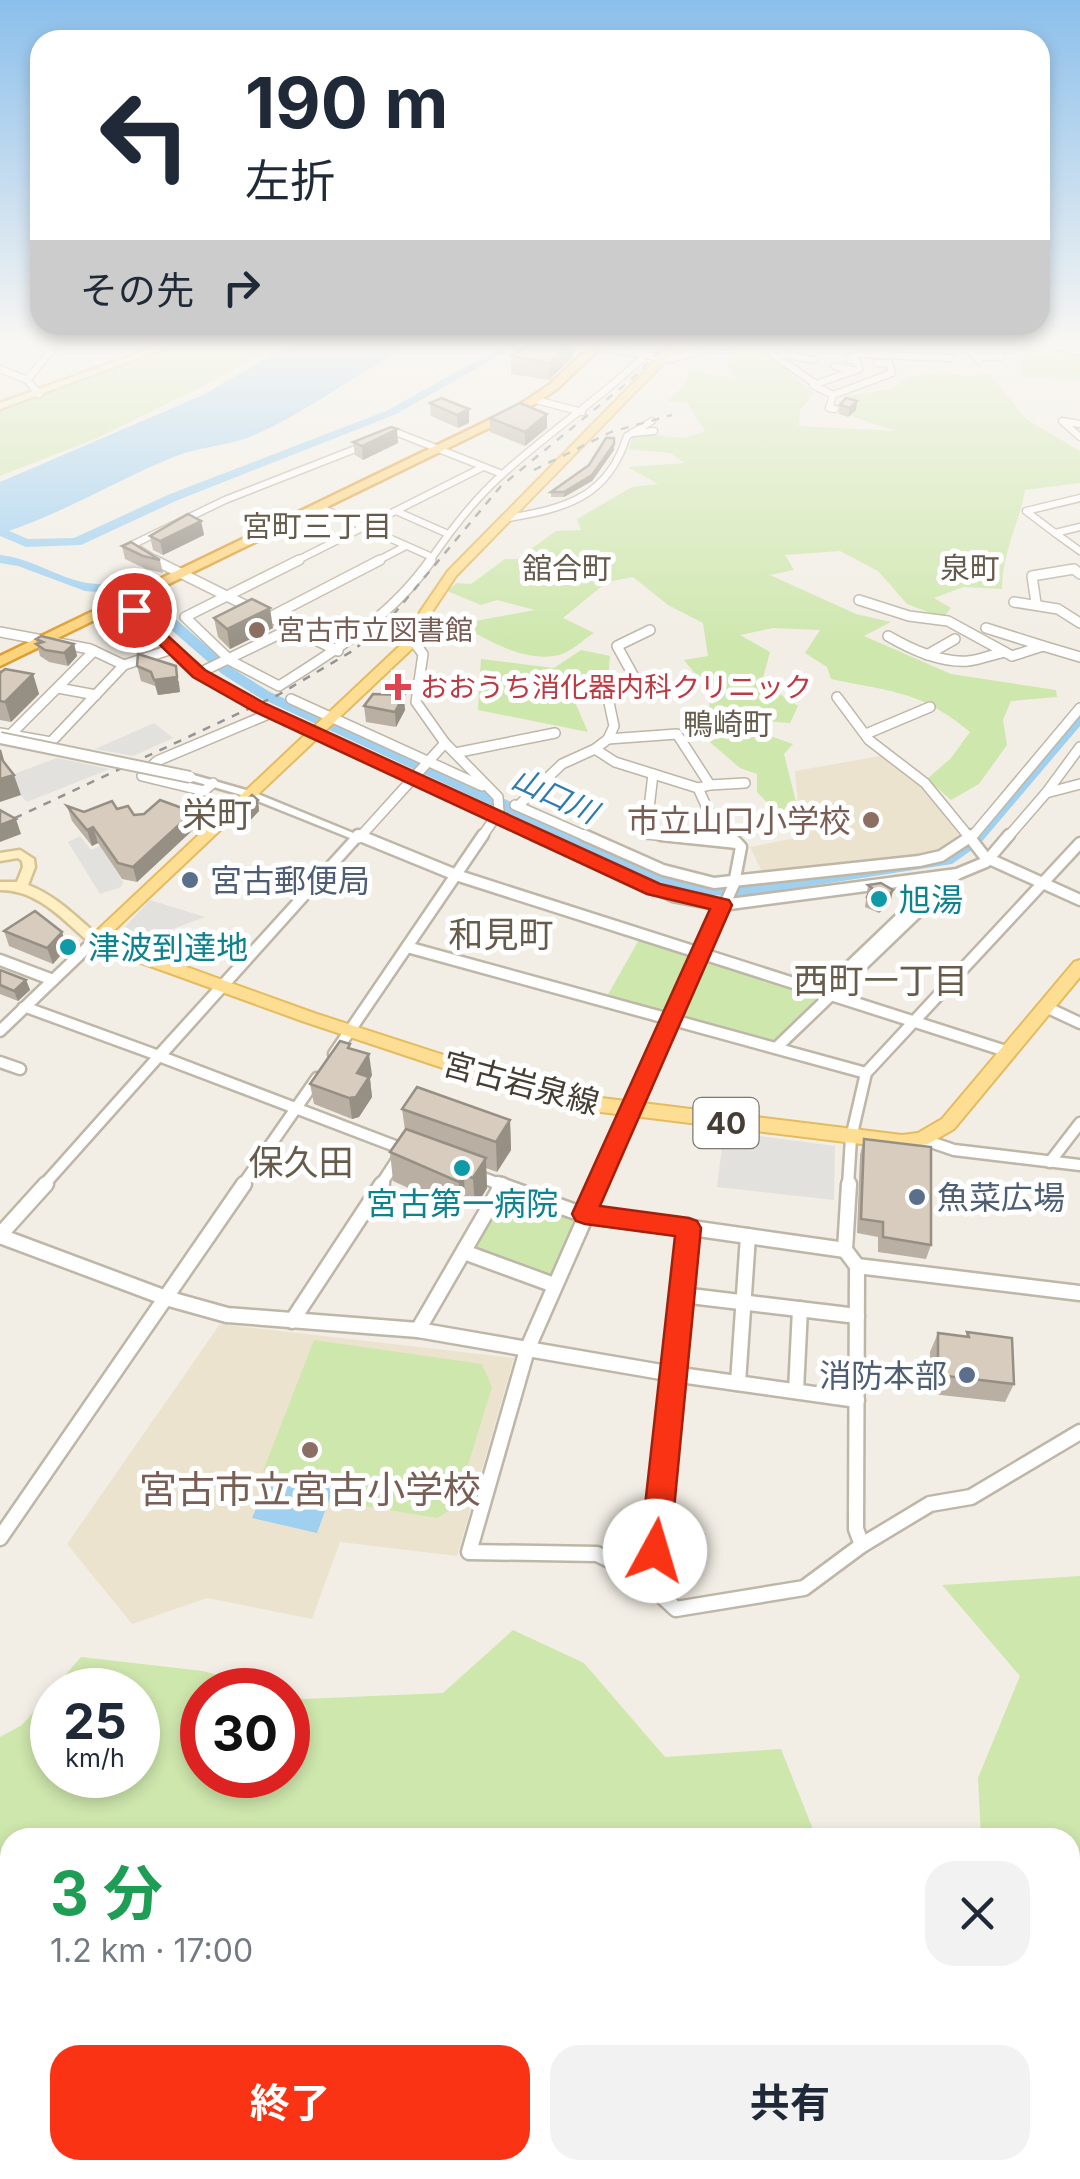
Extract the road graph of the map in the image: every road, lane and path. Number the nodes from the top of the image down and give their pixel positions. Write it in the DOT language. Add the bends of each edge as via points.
graph roads {
  1 [pos="365,444"];
  2 [pos="425,444"];
  3 [pos="451,444"];
  4 [pos="541,444"];
  5 [pos="580,444"];
  6 [pos="623,444"];
  7 [pos="441,449"];
  8 [pos="482,467"];
  9 [pos="502,474"];
  10 [pos="1080,498"];
  11 [pos="1068,500"];
  12 [pos="319,507"];
  13 [pos="1080,508"];
  14 [pos="396,511"];
  15 [pos="508,518"];
  16 [pos="364,527"];
  17 [pos="1080,528"];
  18 [pos="448,534"];
  19 [pos="1056,534"];
  20 [pos="406,546"];
  21 [pos="1080,551"];
  22 [pos="432,557"];
  23 [pos="184,573"];
  24 [pos="1080,574"];
  25 [pos="227,596"];
  26 [pos="859,600"];
  27 [pos="1014,602"];
  28 [pos="1036,603"];
  29 [pos="118,605"];
  30 [pos="270,617"];
  31 [pos="1080,622"];
  32 [pos="292,628"];
  33 [pos="986,628"];
  34 [pos="650,630"];
  35 [pos="0,632"];
  36 [pos="888,636"];
  37 [pos="50,639"];
  38 [pos="955,639"];
  39 [pos="413,641"];
  40 [pos="1043,646"];
  41 [pos="172,649"];
  42 [pos="94,651"];
  43 [pos="338,651"];
  44 [pos="1001,653"];
  45 [pos="927,655"];
  46 [pos="1080,657"];
  47 [pos="0,662"];
  48 [pos="227,663"];
  49 [pos="124,666"];
  50 [pos="203,672"];
  51 [pos="58,688"];
  52 [pos="96,695"];
  53 [pos="837,697"];
  54 [pos="291,699"];
  55 [pos="930,707"];
  56 [pos="1080,708"];
  57 [pos="273,712"];
  58 [pos="323,722"];
  59 [pos="555,733"];
  60 [pos="866,734"];
  61 [pos="3,736"];
  62 [pos="608,739"];
  63 [pos="445,743"];
  64 [pos="1080,747"];
  65 [pos="595,749"];
  66 [pos="455,753"];
  67 [pos="426,763"];
  68 [pos="653,774"];
  69 [pos="414,776"];
  70 [pos="213,783"];
  71 [pos="745,783"];
  72 [pos="1080,784"];
  73 [pos="710,785"];
  74 [pos="698,788"];
  75 [pos="1046,792"];
  76 [pos="249,794"];
  77 [pos="497,803"];
  78 [pos="518,806"];
  79 [pos="357,837"];
  80 [pos="968,841"];
  81 [pos="737,843"];
  82 [pos="1080,843"];
  83 [pos="0,857"];
  84 [pos="987,858"];
  85 [pos="957,874"];
  86 [pos="456,875"];
  87 [pos="943,877"];
  88 [pos="734,884"];
  89 [pos="1043,884"];
  90 [pos="22,885"];
  91 [pos="0,886"];
  92 [pos="1080,900"];
  93 [pos="723,903"];
  94 [pos="95,940"];
  95 [pos="407,947"];
  96 [pos="700,952"];
  97 [pos="0,960"];
  98 [pos="1080,966"];
  99 [pos="53,980"];
  100 [pos="222,986"];
  101 [pos="828,994"];
  102 [pos="25,1007"];
  103 [pos="1046,1007"];
  104 [pos="672,1020"];
  105 [pos="916,1022"];
  106 [pos="1080,1023"];
  107 [pos="0,1031"];
  108 [pos="350,1031"];
  109 [pos="776,1048"];
  110 [pos="1009,1052"];
  111 [pos="159,1056"];
  112 [pos="0,1062"];
  113 [pos="20,1069"];
  114 [pos="866,1073"];
  115 [pos="296,1110"];
  116 [pos="631,1111"];
  117 [pos="1080,1122"];
  118 [pos="851,1138"];
  119 [pos="922,1139"];
  120 [pos="404,1149"];
  121 [pos="420,1155"];
  122 [pos="1050,1162"];
  123 [pos="1080,1166"];
  124 [pos="453,1167"];
  125 [pos="502,1185"];
  126 [pos="585,1214"];
  127 [pos="689,1228"];
  128 [pos="0,1236"];
  129 [pos="748,1236"];
  130 [pos="845,1250"];
  131 [pos="464,1252"];
  132 [pos="857,1266"];
  133 [pos="554,1284"];
  134 [pos="1080,1293"];
  135 [pos="682,1295"];
  136 [pos="166,1298"];
  137 [pos="744,1302"];
  138 [pos="800,1309"];
  139 [pos="857,1316"];
  140 [pos="292,1320"];
  141 [pos="418,1330"];
  142 [pos="527,1350"];
  143 [pos="674,1374"];
  144 [pos="738,1383"];
  145 [pos="796,1391"];
  146 [pos="857,1400"];
  147 [pos="1080,1432"];
  148 [pos="1,1534"];
  149 [pos="862,1545"];
  150 [pos="652,1586"];
  1 -- 23 [label="street" via="132,545"];
  2 -- 7 [label="street"];
  3 -- 7 [label="highway"];
  4 -- 9 [label="street"];
  5 -- 15 [label="main road"];
  6 -- 15 [label="street" via="616,466 581,497 564,508"];
  7 -- 8 [label="street"];
  7 -- 12 [label="highway"];
  8 -- 9 [label="street"];
  8 -- 14 [label="street"];
  9 -- 18 [label="street"];
  10 -- 11 [label="street"];
  11 -- 13 [label="street"];
  11 -- 19 [label="street" via="1026,511"];
  12 -- 16 [label="street"];
  12 -- 23 [label="highway"];
  14 -- 16 [label="street"];
  14 -- 18 [label="street"];
  15 -- 39 [label="main road" via="441,588"];
  16 -- 20 [label="street"];
  16 -- 25 [label="street"];
  17 -- 19 [label="street"];
  18 -- 22 [label="street"];
  19 -- 21 [label="street"];
  20 -- 22 [label="street"];
  20 -- 30 [label="street"];
  22 -- 43 [label="street" via="398,602"];
  23 -- 25 [label="street"];
  23 -- 29 [label="highway"];
  24 -- 28 [label="street" via="1032,576"];
  25 -- 30 [label="street"];
  25 -- 48 [label="street" via="185,617"];
  26 -- 44 [label="street" via="948,620"];
  27 -- 28 [label="street"];
  28 -- 31 [label="street"];
  29 -- 37 [label="highway"];
  29 -- 41 [label="street" via="134,610"];
  30 -- 32 [label="street"];
  32 -- 43 [label="street"];
  32 -- 48 [label="street"];
  33 -- 40 [label="street"];
  34 -- 62 [label="street" via="617,646 638,684 608,698 614,726"];
  35 -- 37 [label="street"];
  36 -- 45 [label="street"];
  37 -- 42 [label="street"];
  37 -- 47 [label="highway"];
  38 -- 45 [label="street"];
  39 -- 58 [label="main road"];
  39 -- 63 [label="street" via="423,654 416,702"];
  40 -- 44 [label="street" via="1021,655"];
  40 -- 46 [label="street"];
  41 -- 49 [label="street"];
  41 -- 50 [label="street"];
  42 -- 49 [label="street"];
  42 -- 51 [label="street"];
  43 -- 48 [label="street" via="279,686"];
  44 -- 45 [label="street" via="973,662"];
  48 -- 50 [label="street"];
  49 -- 52 [label="street"];
  50 -- 57 [label="street"];
  51 -- 52 [label="street"];
  51 -- 61 [label="street"];
  52 -- 61 [label="street" via="51,742"];
  53 -- 60 [label="street"];
  54 -- 58 [label="street"];
  55 -- 60 [label="street"];
  56 -- 80 [label="street"];
  57 -- 58 [label="street"];
  57 -- 70 [label="street" via="157,761 142,776 204,791"];
  58 -- 67 [label="street"];
  58 -- 69 [label="street"];
  58 -- 76 [label="main road"];
  59 -- 66 [label="street"];
  60 -- 80 [label="street" via="925,783"];
  61 -- 70 [label="street, bridge"];
  62 -- 65 [label="street"];
  62 -- 73 [label="street" via="678,734"];
  63 -- 66 [label="street"];
  63 -- 67 [label="street"];
  64 -- 75 [label="street"];
  65 -- 68 [label="street"];
  65 -- 78 [label="street" via="562,764"];
  66 -- 77 [label="street"];
  67 -- 69 [label="street"];
  67 -- 77 [label="street"];
  68 -- 74 [label="street"];
  68 -- 81 [label="street" via="646,834"];
  69 -- 77 [label="street"];
  69 -- 79 [label="street"];
  70 -- 76 [label="street"];
  71 -- 73 [label="street"];
  72 -- 75 [label="street"];
  73 -- 74 [label="street"];
  74 -- 81 [label="street" via="712,818"];
  75 -- 84 [label="street"];
  76 -- 79 [label="street"];
  76 -- 94 [label="main road"];
  77 -- 78 [label="street"];
  77 -- 86 [label="street"];
  77 -- 93 [label="street" via="654,890"];
  78 -- 88 [label="street" via="663,870"];
  79 -- 86 [label="street"];
  79 -- 100 [label="street"];
  80 -- 84 [label="street"];
  80 -- 88 [label="street" via="918,861"];
  81 -- 88 [label="street"];
  82 -- 89 [label="street"];
  83 -- 90 [label="main road" via="20,854 30,863"];
  84 -- 85 [label="street"];
  84 -- 89 [label="street"];
  85 -- 87 [label="street"];
  85 -- 101 [label="street"];
  86 -- 95 [label="street"];
  86 -- 96 [label="street"];
  87 -- 93 [label="street"];
  87 -- 101 [label="street"];
  88 -- 93 [label="street"];
  89 -- 92 [label="street"];
  89 -- 105 [label="street"];
  90 -- 91 [label="main road"];
  90 -- 94 [label="main road"];
  93 -- 96 [label="street"];
  94 -- 99 [label="street"];
  94 -- 100 [label="main road, 40"];
  95 -- 104 [label="street"];
  95 -- 108 [label="street"];
  96 -- 101 [label="street"];
  96 -- 104 [label="street"];
  97 -- 99 [label="street"];
  98 -- 103 [label="main road"];
  99 -- 102 [label="street"];
  100 -- 108 [label="main road, 宮古岩泉線 / 40"];
  100 -- 111 [label="street"];
  101 -- 105 [label="street"];
  101 -- 109 [label="street"];
  102 -- 107 [label="street"];
  102 -- 111 [label="street"];
  103 -- 106 [label="street"];
  103 -- 110 [label="main road"];
  104 -- 109 [label="street"];
  104 -- 116 [label="street"];
  105 -- 110 [label="street"];
  105 -- 114 [label="street"];
  108 -- 115 [label="street"];
  108 -- 116 [label="main road, 宮古岩泉線 / 40" via="528,1092"];
  109 -- 114 [label="street"];
  110 -- 119 [label="main road" via="948,1124"];
  111 -- 115 [label="street"];
  111 -- 128 [label="street"];
  112 -- 113 [label="street"];
  114 -- 118 [label="street"];
  115 -- 120 [label="street"];
  115 -- 136 [label="street"];
  116 -- 118 [label="main road, 宮古岩泉線 / 40"];
  116 -- 126 [label="street"];
  117 -- 122 [label="street"];
  118 -- 119 [label="main road, 宮古岩泉線 / 40"];
  118 -- 130 [label="street"];
  119 -- 122 [label="street" via="954,1150"];
  120 -- 121 [label="street"];
  120 -- 140 [label="street"];
  122 -- 123 [label="street"];
  124 -- 125 [label="street"];
  125 -- 126 [label="street"];
  125 -- 131 [label="street"];
  126 -- 127 [label="street"];
  126 -- 133 [label="street"];
  127 -- 129 [label="street"];
  127 -- 135 [label="street"];
  128 -- 136 [label="street"];
  129 -- 130 [label="street"];
  129 -- 137 [label="street"];
  130 -- 132 [label="street"];
  131 -- 133 [label="street"];
  131 -- 141 [label="street"];
  132 -- 134 [label="street"];
  132 -- 139 [label="street"];
  133 -- 142 [label="street"];
  135 -- 137 [label="street"];
  135 -- 143 [label="street"];
  136 -- 140 [label="street" via="226,1316"];
  136 -- 148 [label="street"];
  137 -- 138 [label="street"];
  137 -- 144 [label="street"];
  138 -- 139 [label="street"];
  138 -- 145 [label="street"];
  139 -- 146 [label="street"];
  140 -- 141 [label="street"];
  141 -- 142 [label="street"];
  142 -- 143 [label="street"];
  142 -- 150 [label="street" via="468,1552 597,1554"];
  143 -- 144 [label="street"];
  143 -- 150 [label="street"];
  144 -- 145 [label="street"];
  145 -- 146 [label="street"];
  146 -- 149 [label="street" via="856,1529"];
  147 -- 149 [label="street" via="971,1497 930,1504"];
  149 -- 150 [label="street" via="804,1588 676,1609"];
}
